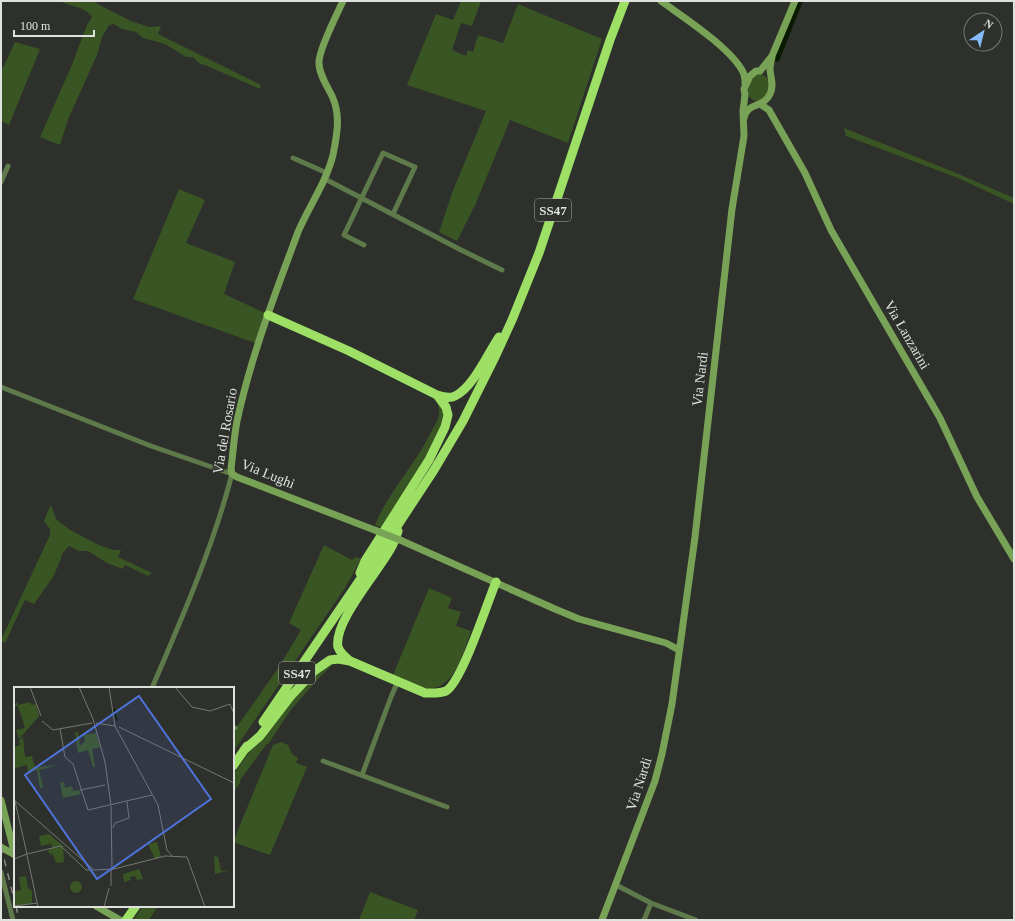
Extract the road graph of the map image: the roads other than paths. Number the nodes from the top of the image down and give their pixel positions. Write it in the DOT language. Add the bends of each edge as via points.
graph roads {
  1 [pos="343,1"];
  2 [pos="619,1"];
  3 [pos="625,1"];
  4 [pos="661,1"];
  5 [pos="795,1"];
  6 [pos="610,40"];
  7 [pos="772,56"];
  8 [pos="737,63"];
  9 [pos="758,71"];
  10 [pos="771,77"];
  11 [pos="745,84"];
  12 [pos="745,95"];
  13 [pos="770,95"];
  14 [pos="758,104"];
  15 [pos="743,120"];
  16 [pos="778,124"];
  17 [pos="293,158"];
  18 [pos="8,166"];
  19 [pos="326,176"];
  20 [pos="1,182"];
  21 [pos="362,198"];
  22 [pos="393,214"];
  23 [pos="364,245"];
  24 [pos="502,270"];
  25 [pos="268,315"];
  26 [pos="512,320"];
  27 [pos="1,387"];
  28 [pos="437,395"];
  29 [pos="232,474"];
  30 [pos="404,517"];
  31 [pos="1014,559"];
  32 [pos="496,582"];
  33 [pos="349,596"];
  34 [pos="681,642"];
  35 [pos="666,643"];
  36 [pos="679,650"];
  37 [pos="350,661"];
  38 [pos="398,681"];
  39 [pos="152,687"];
  40 [pos="244,750"];
  41 [pos="323,761"];
  42 [pos="234,765"];
  43 [pos="362,775"];
  44 [pos="1,800"];
  45 [pos="447,807"];
  46 [pos="8,829"];
  47 [pos="14,839"];
  48 [pos="1,847"];
  49 [pos="14,851"];
  50 [pos="14,854"];
  51 [pos="1,872"];
  52 [pos="616,885"];
  53 [pos="651,902"];
  54 [pos="98,907"];
  55 [pos="135,907"];
  56 [pos="13,920"];
  57 [pos="120,920"];
  58 [pos="126,920"];
  59 [pos="602,920"];
  60 [pos="644,920"];
  61 [pos="696,920"];
  1 -- 19 [label="street, Via del Rosario" via="318,63 338,116 338,131"];
  2 -- 6 [label="highway, SS47"];
  3 -- 6 [label="highway, SS47"];
  4 -- 8 [label="street"];
  5 -- 7 [label="street"];
  6 -- 26 [label="highway, SS47" via="539,253"];
  7 -- 9 [label="street"];
  7 -- 10 [label="street"];
  8 -- 9 [label="street" via="748,70"];
  8 -- 11 [label="street, Via Nardi" via="743,72"];
  9 -- 10 [label="street"];
  9 -- 11 [label="street" via="750,76"];
  10 -- 13 [label="street"];
  11 -- 12 [label="street, Via Nardi"];
  12 -- 14 [label="street" via="748,101"];
  12 -- 15 [label="street, Via Nardi"];
  13 -- 14 [label="street"];
  13 -- 16 [label="street, Via Lanzarini"];
  14 -- 15 [label="street" via="745,112"];
  14 -- 16 [label="street, Via Lanzarini" via="769,110"];
  15 -- 34 [label="street, Via Nardi" via="743,147 732,209"];
  16 -- 31 [label="street, Via Lanzarini" via="805,173 831,230 940,418 977,497"];
  17 -- 19 [label="street"];
  18 -- 20 [label="street"];
  19 -- 21 [label="street"];
  19 -- 25 [label="street, Via del Rosario" via="299,230"];
  21 -- 22 [label="street"];
  21 -- 22 [label="street" via="383,153 415,167"];
  21 -- 23 [label="street" via="344,235"];
  22 -- 24 [label="street"];
  25 -- 28 [label="highway" via="349,351"];
  25 -- 29 [label="street, Via del Rosario" via="252,363 237,422"];
  26 -- 28 [label="highway" via="464,389 454,397"];
  26 -- 30 [label="highway, SS47" via="463,421"];
  27 -- 29 [label="street, Via Lughi" via="151,446"];
  28 -- 33 [label="highway" via="446,407 448,415 445,427 429,460 365,561"];
  29 -- 32 [label="street, Via Lughi, bridge" via="400,540"];
  29 -- 39 [label="street, Via del Rosario" via="206,557"];
  30 -- 33 [label="highway, SS47"];
  30 -- 37 [label="highway" via="392,548 350,610 341,628 338,648"];
  32 -- 35 [label="street, Via Lughi" via="579,619"];
  32 -- 38 [label="highway" via="465,662 447,690 436,694 425,693"];
  33 -- 40 [label="highway, SS47"];
  34 -- 35 [label="street"];
  34 -- 36 [label="street, Via Nardi"];
  35 -- 36 [label="street"];
  36 -- 52 [label="street, Via Nardi" via="662,754"];
  37 -- 38 [label="highway"];
  37 -- 40 [label="highway" via="330,660 314,671 260,736"];
  38 -- 43 [label="street"];
  40 -- 42 [label="highway, SS47"];
  41 -- 43 [label="street"];
  43 -- 45 [label="street"];
  44 -- 46 [label="street"];
  46 -- 47 [label="street"];
  46 -- 49 [label="street"];
  48 -- 50 [label="street"];
  51 -- 56 [label="street"];
  52 -- 53 [label="street"];
  52 -- 59 [label="street, Via Nardi"];
  53 -- 60 [label="street"];
  53 -- 61 [label="street"];
  54 -- 57 [label="street"];
  55 -- 58 [label="highway"];
}
